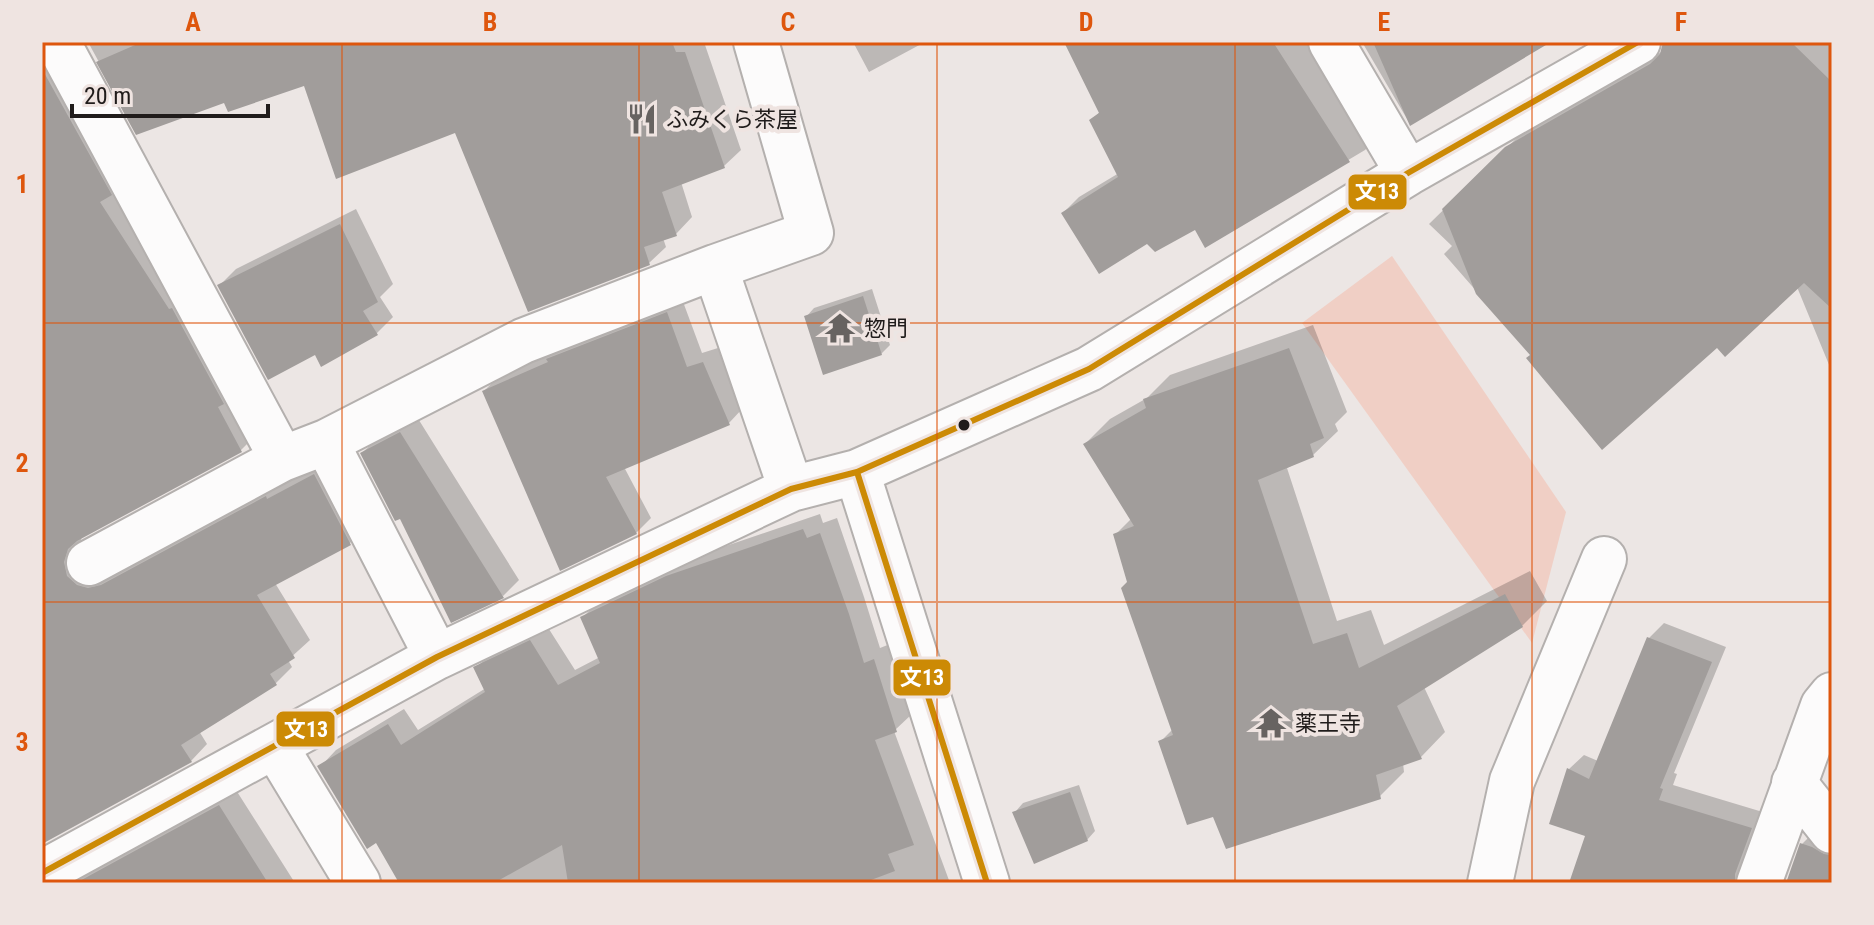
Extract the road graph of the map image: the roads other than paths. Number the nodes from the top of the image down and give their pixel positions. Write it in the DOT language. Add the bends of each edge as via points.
graph roads {
  1 [pos="58,42"];
  2 [pos="756,42"];
  3 [pos="1331,42"];
  4 [pos="1638,42"];
  5 [pos="42,48"];
  6 [pos="1408,173"];
  7 [pos="715,267"];
  8 [pos="326,442"];
  9 [pos="282,459"];
  10 [pos="857,472"];
  11 [pos="791,489"];
  12 [pos="1604,559"];
  13 [pos="89,563"];
  14 [pos="437,657"];
  15 [pos="1832,695"];
  16 [pos="275,746"];
  17 [pos="1794,783"];
  18 [pos="1832,831"];
  19 [pos="42,873"];
  20 [pos="358,883"];
  21 [pos="987,883"];
  22 [pos="1490,883"];
  23 [pos="1759,883"];
  1 -- 5 [label="street"];
  1 -- 9 [label="street"];
  2 -- 7 [label="street" via="811,233"];
  3 -- 6 [label="street"];
  4 -- 6 [label="street"];
  6 -- 10 [label="street" via="1089,369"];
  7 -- 8 [label="street" via="523,341"];
  7 -- 11 [label="street"];
  8 -- 9 [label="street"];
  8 -- 14 [label="street"];
  9 -- 13 [label="street"];
  10 -- 11 [label="street"];
  10 -- 21 [label="street"];
  11 -- 14 [label="street"];
  12 -- 22 [label="street" via="1512,781"];
  14 -- 16 [label="street"];
  15 -- 17 [label="street"];
  16 -- 19 [label="street"];
  16 -- 20 [label="street"];
  17 -- 18 [label="street"];
  17 -- 23 [label="street"];
}
